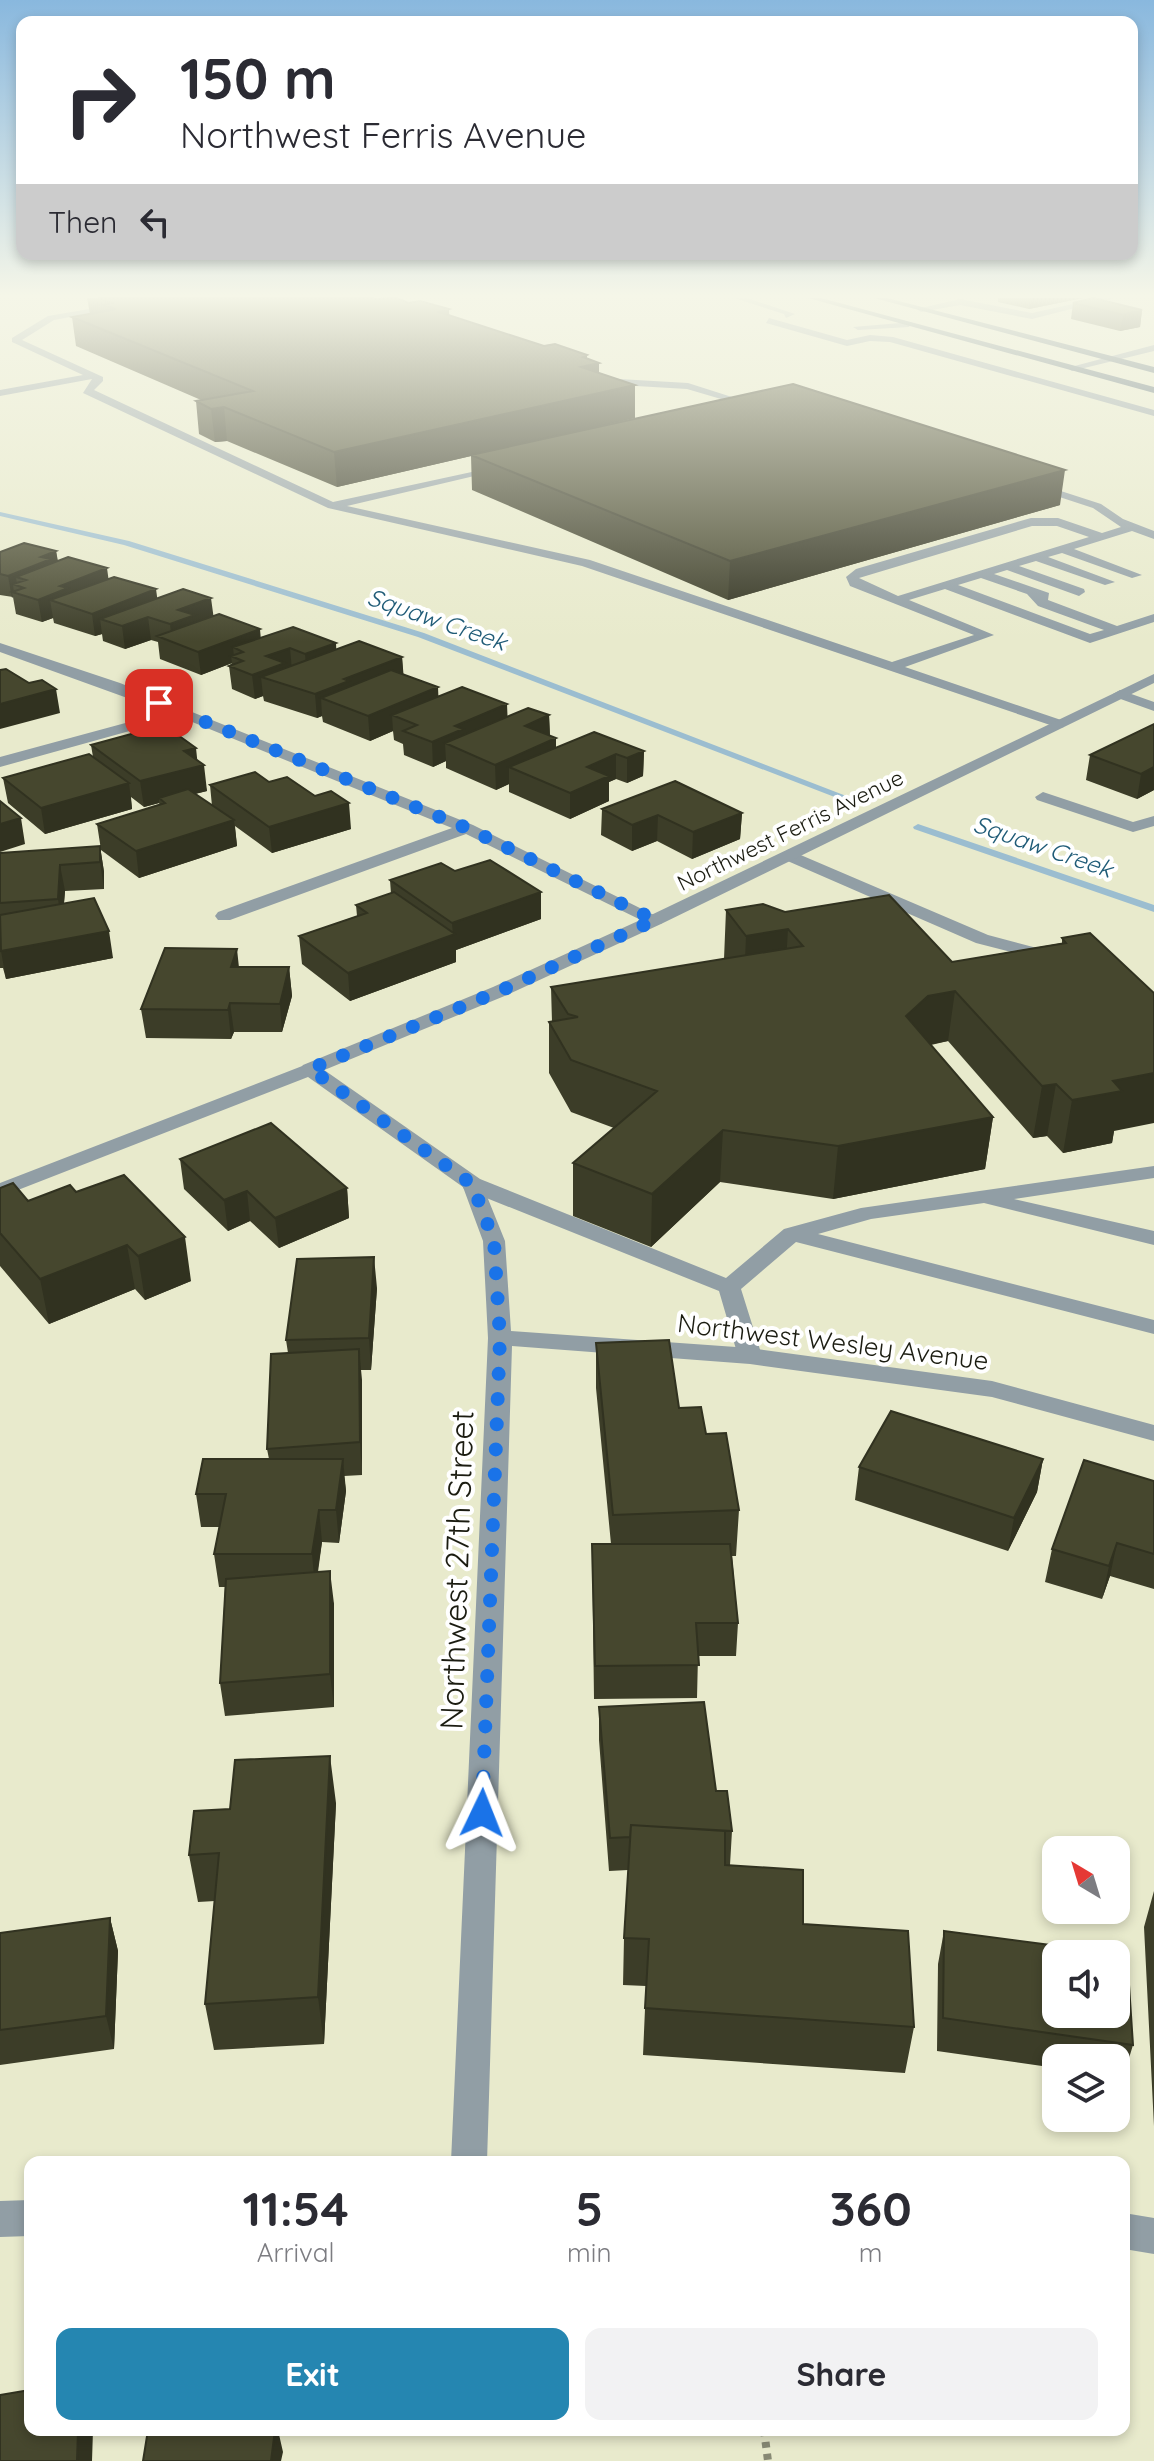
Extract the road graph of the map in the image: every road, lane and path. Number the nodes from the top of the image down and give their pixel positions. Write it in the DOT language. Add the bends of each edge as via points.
graph roads {
  1 [pos="134,413"];
  2 [pos="734,413"];
  3 [pos="728,414"];
  4 [pos="515,464"];
  5 [pos="1024,482"];
  6 [pos="332,506"];
  7 [pos="1133,527"];
  8 [pos="1154,535"];
  9 [pos="1102,537"];
  10 [pos="1049,553"];
  11 [pos="994,570"];
  12 [pos="1154,574"];
  13 [pos="1122,576"];
  14 [pos="946,585"];
  15 [pos="1032,592"];
  16 [pos="897,600"];
  17 [pos="1132,620"];
  18 [pos="0,647"];
  19 [pos="892,667"];
  20 [pos="1154,678"];
  21 [pos="1120,694"];
  22 [pos="1154,707"];
  23 [pos="182,712"];
  24 [pos="1059,724"];
  25 [pos="0,762"];
  26 [pos="1043,797"];
  27 [pos="1154,821"];
  28 [pos="467,828"];
  29 [pos="789,855"];
  30 [pos="224,916"];
  31 [pos="655,920"];
  32 [pos="1074,963"];
  33 [pos="310,1069"];
  34 [pos="1154,1172"];
  35 [pos="4,1184"];
  36 [pos="472,1184"];
  37 [pos="980,1197"];
  38 [pos="792,1234"];
  39 [pos="1154,1238"];
  40 [pos="729,1287"];
  41 [pos="1154,1327"];
  42 [pos="500,1338"];
  43 [pos="750,1356"];
  44 [pos="1154,1433"];
  45 [pos="469,2156"];
  46 [pos="24,2218"];
  47 [pos="0,2219"];
  48 [pos="1130,2232"];
  49 [pos="1154,2236"];
  50 [pos="765,2436"];
  51 [pos="768,2461"];
  1 -- 6 [label="street"];
  2 -- 3 [label="street"];
  4 -- 6 [label="street"];
  5 -- 7 [label="street" via="1097,506"];
  6 -- 19 [label="street" via="586,563"];
  7 -- 8 [label="street"];
  7 -- 9 [label="street"];
  9 -- 10 [label="street"];
  9 -- 16 [label="street" via="1058,522 1031,522 852,577 854,583"];
  10 -- 11 [label="street"];
  10 -- 13 [label="street"];
  10 -- 13 [label="street"];
  11 -- 14 [label="street"];
  11 -- 15 [label="street"];
  11 -- 15 [label="street" via="1066,596"];
  12 -- 13 [label="street"];
  14 -- 16 [label="street"];
  14 -- 17 [label="street" via="1090,639"];
  15 -- 17 [label="street" via="1043,603"];
  16 -- 19 [label="street" via="987,635"];
  18 -- 23 [label="street"];
  19 -- 24 [label="street"];
  20 -- 21 [label="street, Northwest Ferris Avenue"];
  21 -- 22 [label="street"];
  21 -- 24 [label="street, Northwest Ferris Avenue"];
  23 -- 25 [label="street"];
  23 -- 28 [label="street"];
  24 -- 29 [label="street, Northwest Ferris Avenue"];
  26 -- 27 [label="street" via="1133,827"];
  28 -- 30 [label="street"];
  28 -- 31 [label="street"];
  29 -- 31 [label="street, Northwest Ferris Avenue"];
  29 -- 32 [label="street" via="982,939"];
  31 -- 33 [label="street, Northwest Ferris Avenue"];
  33 -- 35 [label="street, Northwest Ferris Avenue"];
  33 -- 36 [label="street"];
  34 -- 37 [label="street"];
  36 -- 40 [label="street"];
  36 -- 42 [label="street, Northwest 27th Street" via="494,1241"];
  37 -- 38 [label="street" via="869,1213"];
  37 -- 39 [label="street"];
  38 -- 40 [label="street"];
  38 -- 41 [label="street"];
  40 -- 43 [label="street"];
  42 -- 43 [label="street, Northwest Wesley Avenue"];
  42 -- 45 [label="street, Northwest 27th Street"];
  43 -- 44 [label="street, Northwest Wesley Avenue" via="992,1389"];
  46 -- 47 [label="street"];
  48 -- 49 [label="street"];
  50 -- 51 [label="path"];
}
